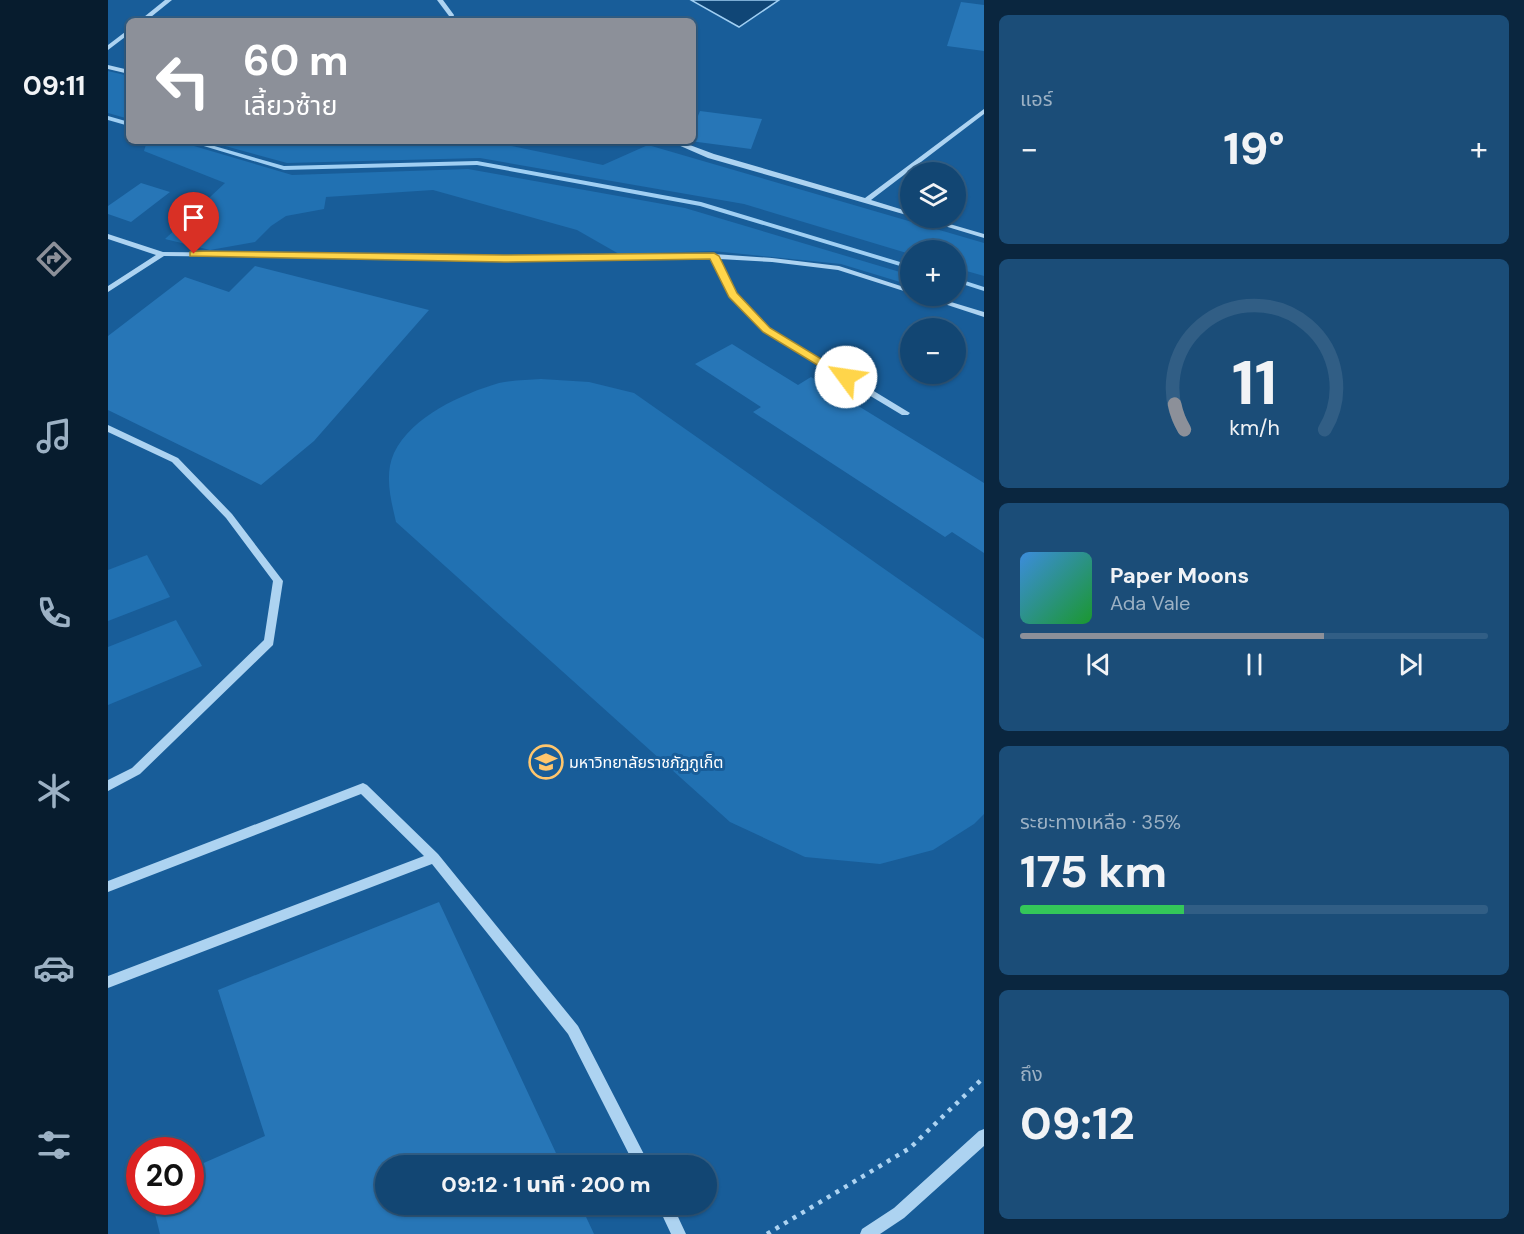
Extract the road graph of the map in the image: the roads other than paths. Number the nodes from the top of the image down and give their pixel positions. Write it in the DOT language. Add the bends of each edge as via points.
graph roads {
  1 [pos="169,0"];
  2 [pos="440,0"];
  3 [pos="146,18"];
  4 [pos="450,18"];
  5 [pos="126,34"];
  6 [pos="108,48"];
  7 [pos="108,67"];
  8 [pos="126,71"];
  9 [pos="984,111"];
  10 [pos="681,144"];
  11 [pos="867,201"];
  12 [pos="900,211"];
  13 [pos="956,228"];
  14 [pos="108,236"];
  15 [pos="984,236"];
  16 [pos="118,239"];
  17 [pos="108,246"];
  18 [pos="162,254"];
  19 [pos="714,256"];
  20 [pos="900,288"];
  21 [pos="108,290"];
  22 [pos="956,306"];
  23 [pos="984,315"];
  24 [pos="905,412"];
  25 [pos="108,428"];
  26 [pos="108,786"];
  27 [pos="434,858"];
  28 [pos="108,886"];
  29 [pos="108,982"];
  30 [pos="984,1136"];
  31 [pos="637,1155"];
  32 [pos="670,1215"];
  33 [pos="679,1234"];
  34 [pos="867,1234"];
  1 -- 3 [label="lane"];
  2 -- 4 [label="lane"];
  5 -- 6 [label="lane"];
  7 -- 8 [label="lane"];
  9 -- 11 [label="lane"];
  10 -- 11 [label="lane"];
  11 -- 12 [label="lane"];
  13 -- 15 [label="lane"];
  14 -- 16 [label="lane"];
  16 -- 17 [label="lane"];
  16 -- 18 [label="lane"];
  18 -- 19 [label="lane"];
  18 -- 21 [label="lane"];
  19 -- 20 [label="lane" via="839,268"];
  19 -- 24 [label="lane" via="733,295 766,330"];
  22 -- 23 [label="lane"];
  25 -- 26 [label="lane" via="175,460 229,516 278,581 269,642 136,771"];
  27 -- 28 [label="lane" via="363,788"];
  27 -- 29 [label="lane"];
  27 -- 31 [label="lane" via="573,1030"];
  30 -- 34 [label="lane" via="899,1213"];
  32 -- 33 [label="lane"];
}
